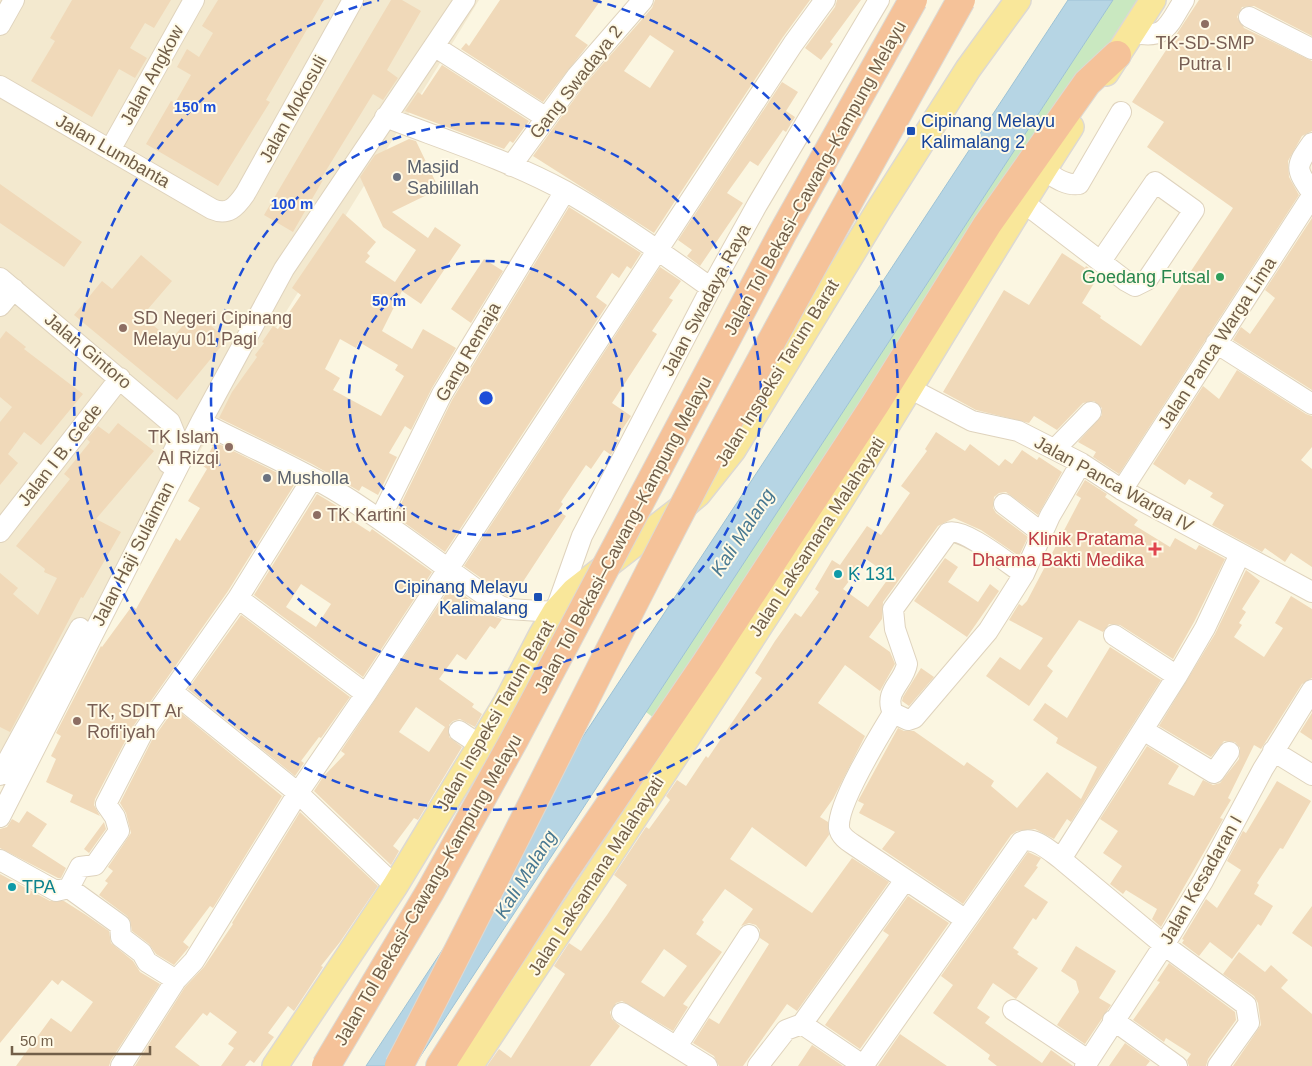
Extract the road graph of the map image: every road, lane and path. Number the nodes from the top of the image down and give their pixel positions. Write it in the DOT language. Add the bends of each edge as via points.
graph roads {
  1 [pos="14,0"];
  2 [pos="194,0"];
  3 [pos="353,0"];
  4 [pos="465,0"];
  5 [pos="644,0"];
  6 [pos="825,0"];
  7 [pos="879,0"];
  8 [pos="913,0"];
  9 [pos="961,0"];
  10 [pos="1018,0"];
  11 [pos="1153,0"];
  12 [pos="1184,0"];
  13 [pos="1249,17"];
  14 [pos="0,25"];
  15 [pos="1132,32"];
  16 [pos="434,46"];
  17 [pos="1312,49"];
  18 [pos="1117,55"];
  19 [pos="0,86"];
  20 [pos="1121,112"];
  21 [pos="385,117"];
  22 [pos="545,117"];
  23 [pos="1312,143"];
  24 [pos="110,150"];
  25 [pos="511,166"];
  26 [pos="1043,170"];
  27 [pos="565,191"];
  28 [pos="1312,194"];
  29 [pos="1023,202"];
  30 [pos="226,212"];
  31 [pos="658,249"];
  32 [pos="1101,261"];
  33 [pos="7,284"];
  34 [pos="711,288"];
  35 [pos="0,306"];
  36 [pos="1216,343"];
  37 [pos="120,378"];
  38 [pos="911,389"];
  39 [pos="1312,404"];
  40 [pos="1091,412"];
  41 [pos="201,422"];
  42 [pos="1055,449"];
  43 [pos="1081,463"];
  44 [pos="312,479"];
  45 [pos="1122,490"];
  46 [pos="1004,504"];
  47 [pos="380,519"];
  48 [pos="0,532"];
  49 [pos="1042,533"];
  50 [pos="1240,554"];
  51 [pos="446,569"];
  52 [pos="1024,574"];
  53 [pos="1312,591"];
  54 [pos="238,598"];
  55 [pos="556,612"];
  56 [pos="1114,635"];
  57 [pos="1177,676"];
  58 [pos="1312,690"];
  59 [pos="173,692"];
  60 [pos="366,694"];
  61 [pos="893,713"];
  62 [pos="1143,730"];
  63 [pos="459,731"];
  64 [pos="480,746"];
  65 [pos="1273,751"];
  66 [pos="1229,752"];
  67 [pos="0,775"];
  68 [pos="1312,775"];
  69 [pos="298,793"];
  70 [pos="0,817"];
  71 [pos="1061,859"];
  72 [pos="0,860"];
  73 [pos="905,880"];
  74 [pos="395,886"];
  75 [pos="69,888"];
  76 [pos="966,920"];
  77 [pos="749,935"];
  78 [pos="1164,945"];
  79 [pos="176,980"];
  80 [pos="1014,1010"];
  81 [pos="622,1013"];
  82 [pos="1113,1020"];
  83 [pos="802,1024"];
  84 [pos="677,1046"];
  85 [pos="1086,1063"];
  86 [pos="121,1066"];
  87 [pos="274,1066"];
  88 [pos="326,1066"];
  89 [pos="399,1066"];
  90 [pos="440,1066"];
  91 [pos="470,1066"];
  92 [pos="708,1066"];
  93 [pos="758,1066"];
  94 [pos="864,1066"];
  95 [pos="1177,1066"];
  96 [pos="1218,1066"];
  1 -- 14 [label="street"];
  2 -- 24 [label="street, Jalan Angkow"];
  3 -- 30 [label="street, Jalan Mokosuli" via="245,194 234,208"];
  4 -- 16 [label="street, Jalan Haji Sulaiman"];
  5 -- 22 [label="street, Gang Swadaya 2" via="610,36"];
  6 -- 31 [label="street"];
  7 -- 34 [label="street, Jalan Swadaya Raya"];
  8 -- 88 [label="highway, Jalan Tol Bekasi–Cawang–Kampung Melayu, bridge" via="782,234 514,740 431,890"];
  9 -- 89 [label="highway, bridge" via="823,248 644,583"];
  10 -- 55 [label="main road, Jalan Inspeksi Tarum Barat" via="968,69 878,211 733,450 691,500 574,591"];
  11 -- 15 [label="main road, Jalan Laksamana Malahayati"];
  12 -- 15 [label="street" via="1160,32 1150,37"];
  13 -- 17 [label="street"];
  15 -- 18 [label="main road, Jalan Laksamana Malahayati"];
  16 -- 21 [label="street, Jalan Haji Sulaiman"];
  16 -- 22 [label="street"];
  18 -- 26 [label="main road, Jalan Laksamana Malahayati"];
  18 -- 90 [label="highway" via="1088,82 987,225 840,459 560,878"];
  19 -- 24 [label="street, Jalan Lumbanta"];
  20 -- 26 [label="street" via="1079,184 1059,180"];
  21 -- 25 [label="street"];
  21 -- 41 [label="street, Jalan Haji Sulaiman" via="284,269"];
  22 -- 25 [label="street, Gang Swadaya 2"];
  23 -- 28 [label="street, Jalan Panca Warga Lima" via="1299,162 1298,170"];
  24 -- 30 [label="street, Jalan Lumbanta" via="212,209"];
  25 -- 27 [label="street"];
  26 -- 29 [label="main road, Jalan Laksamana Malahayati"];
  27 -- 31 [label="street"];
  27 -- 47 [label="street, Gang Remaja" via="442,394"];
  28 -- 36 [label="street, Jalan Panca Warga Lima"];
  29 -- 32 [label="street"];
  29 -- 38 [label="main road, Jalan Laksamana Malahayati"];
  31 -- 34 [label="street"];
  31 -- 51 [label="street"];
  32 -- 32 [label="street" via="1126,282 1135,286 1142,284 1194,210 1155,182"];
  33 -- 35 [label="street"];
  33 -- 37 [label="street, Jalan Gintoro"];
  34 -- 55 [label="street, Jalan Swadaya Raya" via="582,536"];
  36 -- 39 [label="street"];
  36 -- 45 [label="street, Jalan Panca Warga Lima"];
  37 -- 48 [label="street, Jalan I B. Gede"];
  37 -- 67 [label="street, Jalan Gintoro" via="165,417 178,442"];
  38 -- 42 [label="street, Jalan Panca Warga IV" via="972,422 1008,427"];
  38 -- 91 [label="main road, Jalan Laksamana Malahayati"];
  40 -- 42 [label="street"];
  41 -- 44 [label="street"];
  41 -- 70 [label="street, Jalan Haji Sulaiman"];
  42 -- 43 [label="street, Jalan Panca Warga IV"];
  43 -- 45 [label="street, Jalan Panca Warga IV"];
  43 -- 49 [label="street"];
  44 -- 47 [label="street"];
  44 -- 54 [label="street"];
  45 -- 50 [label="street, Jalan Panca Warga IV"];
  46 -- 49 [label="street"];
  47 -- 51 [label="street"];
  49 -- 52 [label="street"];
  50 -- 53 [label="street, Jalan Panca Warga IV"];
  50 -- 57 [label="street" via="1205,628"];
  51 -- 55 [label="street" via="509,609"];
  51 -- 60 [label="street"];
  52 -- 61 [label="street" via="988,631 914,718 908,720"];
  52 -- 61 [label="street" via="967,536 948,533 893,609 895,629 907,664 890,695 889,705"];
  54 -- 59 [label="street"];
  54 -- 60 [label="street"];
  55 -- 64 [label="main road, Jalan Inspeksi Tarum Barat"];
  56 -- 57 [label="street"];
  57 -- 62 [label="street"];
  58 -- 65 [label="street, Jalan Kesadaran I"];
  59 -- 69 [label="street"];
  59 -- 75 [label="street" via="142,734 106,804 119,831 95,865 80,868"];
  60 -- 69 [label="street"];
  61 -- 73 [label="street" via="851,787 839,829 854,845"];
  62 -- 66 [label="street" via="1214,774"];
  62 -- 71 [label="street"];
  63 -- 64 [label="street"];
  64 -- 74 [label="main road, Jalan Inspeksi Tarum Barat"];
  65 -- 68 [label="street"];
  65 -- 78 [label="street, Jalan Kesadaran I" via="1203,881"];
  69 -- 74 [label="street"];
  69 -- 79 [label="street" via="194,960"];
  71 -- 76 [label="street" via="1034,842 1021,842"];
  71 -- 78 [label="street"];
  72 -- 75 [label="street" via="56,891"];
  73 -- 76 [label="street"];
  73 -- 83 [label="street"];
  74 -- 87 [label="main road, Jalan Inspeksi Tarum Barat"];
  75 -- 79 [label="street" via="120,925 121,937 142,953 147,962"];
  76 -- 94 [label="street"];
  77 -- 84 [label="street"];
  78 -- 82 [label="street, Jalan Kesadaran I"];
  78 -- 96 [label="street" via="1246,1006 1248,1023"];
  79 -- 86 [label="street"];
  80 -- 85 [label="street"];
  81 -- 84 [label="street"];
  82 -- 85 [label="street, Jalan Kesadaran I"];
  82 -- 95 [label="street"];
  83 -- 93 [label="street" via="786,1030"];
  83 -- 94 [label="street"];
  84 -- 92 [label="street"];
}
